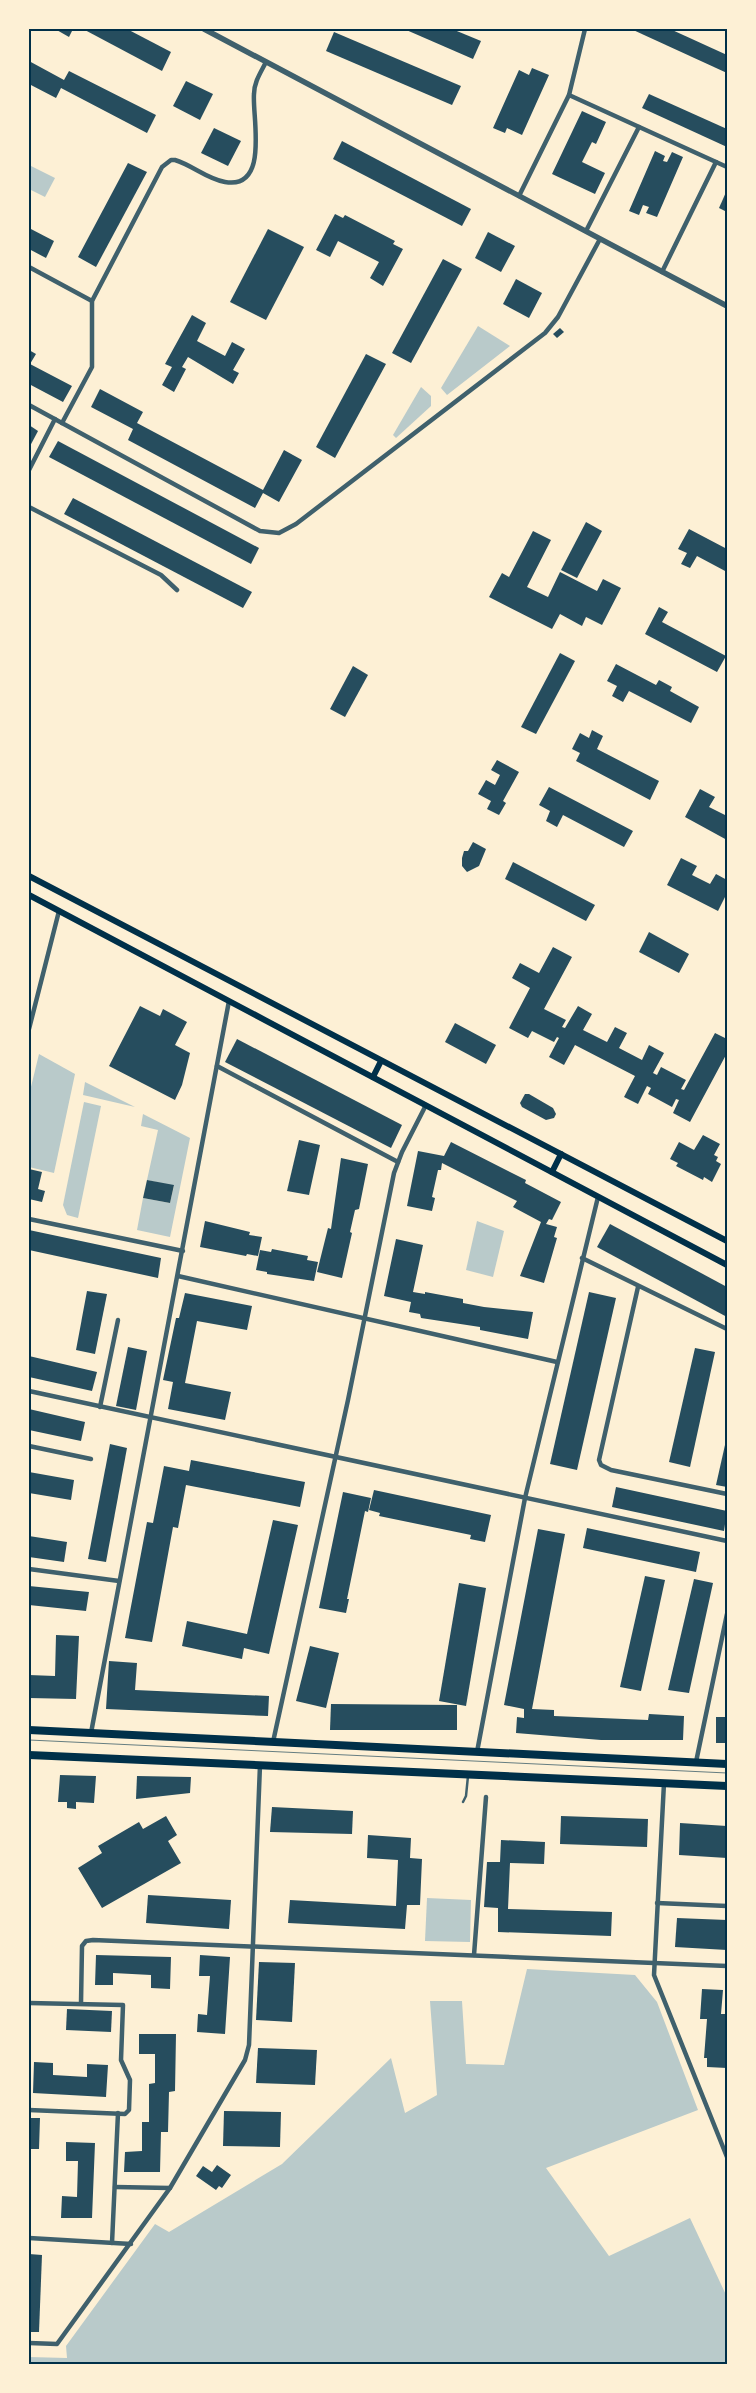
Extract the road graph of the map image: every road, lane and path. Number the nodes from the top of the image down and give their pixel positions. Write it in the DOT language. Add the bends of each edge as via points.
graph roads {
  1 [pos="205,29"];
  2 [pos="585,29"];
  3 [pos="266,62"];
  4 [pos="569,96"];
  5 [pos="639,127"];
  6 [pos="716,162"];
  7 [pos="727,167"];
  8 [pos="519,196"];
  9 [pos="586,232"];
  10 [pos="600,239"];
  11 [pos="29,267"];
  12 [pos="662,272"];
  13 [pos="92,301"];
  14 [pos="727,306"];
  15 [pos="29,405"];
  16 [pos="55,419"];
  17 [pos="62,423"];
  18 [pos="29,470"];
  19 [pos="29,506"];
  20 [pos="178,590"];
  21 [pos="29,876"];
  22 [pos="29,895"];
  23 [pos="59,911"];
  24 [pos="229,1001"];
  25 [pos="29,1029"];
  26 [pos="381,1061"];
  27 [pos="217,1066"];
  28 [pos="373,1077"];
  29 [pos="426,1105"];
  30 [pos="561,1154"];
  31 [pos="398,1162"];
  32 [pos="552,1172"];
  33 [pos="598,1197"];
  34 [pos="29,1219"];
  35 [pos="727,1241"];
  36 [pos="183,1251"];
  37 [pos="582,1258"];
  38 [pos="727,1265"];
  39 [pos="178,1276"];
  40 [pos="638,1287"];
  41 [pos="364,1317"];
  42 [pos="118,1320"];
  43 [pos="727,1329"];
  44 [pos="557,1362"];
  45 [pos="29,1391"];
  46 [pos="100,1407"];
  47 [pos="150,1418"];
  48 [pos="29,1446"];
  49 [pos="335,1458"];
  50 [pos="90,1459"];
  51 [pos="727,1494"];
  52 [pos="525,1498"];
  53 [pos="727,1541"];
  54 [pos="29,1569"];
  55 [pos="119,1582"];
  56 [pos="727,1614"];
  57 [pos="29,1730"];
  58 [pos="91,1733"];
  59 [pos="272,1742"];
  60 [pos="477,1752"];
  61 [pos="29,1755"];
  62 [pos="696,1762"];
  63 [pos="727,1764"];
  64 [pos="260,1765"];
  65 [pos="468,1774"];
  66 [pos="664,1783"];
  67 [pos="727,1786"];
  68 [pos="486,1797"];
  69 [pos="464,1802"];
  70 [pos="656,1903"];
  71 [pos="727,1906"];
  72 [pos="252,1946"];
  73 [pos="474,1955"];
  74 [pos="653,1963"];
  75 [pos="727,1966"];
  76 [pos="29,2003"];
  77 [pos="81,2004"];
  78 [pos="29,2110"];
  79 [pos="118,2113"];
  80 [pos="727,2157"];
  81 [pos="115,2187"];
  82 [pos="170,2188"];
  83 [pos="29,2238"];
  84 [pos="112,2243"];
  85 [pos="131,2244"];
  86 [pos="29,2343"];
  1 -- 3 [label="street"];
  2 -- 4 [label="street"];
  3 -- 8 [label="street"];
  3 -- 13 [label="street" via="254,88 256,151 250,171 240,180 226,182 181,161 166,163"];
  4 -- 5 [label="street"];
  4 -- 8 [label="street"];
  5 -- 6 [label="street"];
  5 -- 9 [label="street"];
  6 -- 7 [label="street"];
  6 -- 12 [label="street"];
  8 -- 9 [label="street"];
  9 -- 10 [label="street"];
  10 -- 12 [label="street"];
  10 -- 17 [label="street" via="558,317 547,330 296,524 278,533 260,531"];
  11 -- 13 [label="street"];
  12 -- 14 [label="street"];
  13 -- 17 [label="street" via="92,367"];
  15 -- 16 [label="street"];
  16 -- 17 [label="street"];
  16 -- 18 [label="street"];
  19 -- 20 [label="street" via="161,575"];
  21 -- 26 [label="main road"];
  22 -- 23 [label="main road"];
  23 -- 24 [label="main road"];
  23 -- 25 [label="street"];
  24 -- 27 [label="street"];
  24 -- 28 [label="main road"];
  26 -- 28 [label="main road"];
  26 -- 30 [label="main road"];
  27 -- 31 [label="street"];
  27 -- 36 [label="street"];
  28 -- 29 [label="main road"];
  29 -- 31 [label="street"];
  29 -- 32 [label="main road"];
  30 -- 32 [label="main road"];
  30 -- 35 [label="main road"];
  31 -- 41 [label="street"];
  32 -- 33 [label="main road"];
  33 -- 37 [label="street"];
  33 -- 38 [label="main road"];
  34 -- 36 [label="street"];
  36 -- 39 [label="street"];
  37 -- 40 [label="street"];
  37 -- 44 [label="street"];
  39 -- 41 [label="street"];
  39 -- 47 [label="street"];
  40 -- 43 [label="street"];
  40 -- 51 [label="street" via="599,1460 611,1470"];
  41 -- 44 [label="street"];
  41 -- 49 [label="street"];
  42 -- 46 [label="street"];
  44 -- 52 [label="street"];
  45 -- 46 [label="street"];
  46 -- 47 [label="street"];
  47 -- 49 [label="street"];
  47 -- 55 [label="street"];
  48 -- 50 [label="street"];
  49 -- 52 [label="street"];
  49 -- 59 [label="street"];
  52 -- 53 [label="street"];
  52 -- 60 [label="street"];
  54 -- 55 [label="street"];
  55 -- 58 [label="street"];
  56 -- 62 [label="street"];
  57 -- 58 [label="main road"];
  58 -- 59 [label="main road"];
  59 -- 60 [label="main road"];
  60 -- 62 [label="main road"];
  61 -- 64 [label="main road"];
  62 -- 63 [label="main road"];
  64 -- 65 [label="main road"];
  64 -- 72 [label="street"];
  65 -- 66 [label="main road"];
  65 -- 69 [label="lane"];
  66 -- 67 [label="main road"];
  66 -- 70 [label="street"];
  68 -- 73 [label="street"];
  70 -- 71 [label="street"];
  70 -- 74 [label="street"];
  72 -- 73 [label="street"];
  72 -- 77 [label="street" via="86,1941 82,1946"];
  72 -- 82 [label="street" via="249,2045 245,2060"];
  73 -- 74 [label="street"];
  74 -- 75 [label="street"];
  74 -- 80 [label="street" via="657,1986"];
  76 -- 77 [label="street"];
  77 -- 79 [label="street" via="123,2005 121,2060 130,2080 129,2110 125,2114"];
  78 -- 79 [label="street"];
  79 -- 81 [label="street"];
  81 -- 82 [label="street"];
  81 -- 84 [label="street"];
  82 -- 85 [label="street"];
  83 -- 84 [label="street"];
  84 -- 85 [label="street"];
  85 -- 86 [label="street" via="57,2344"];
}
